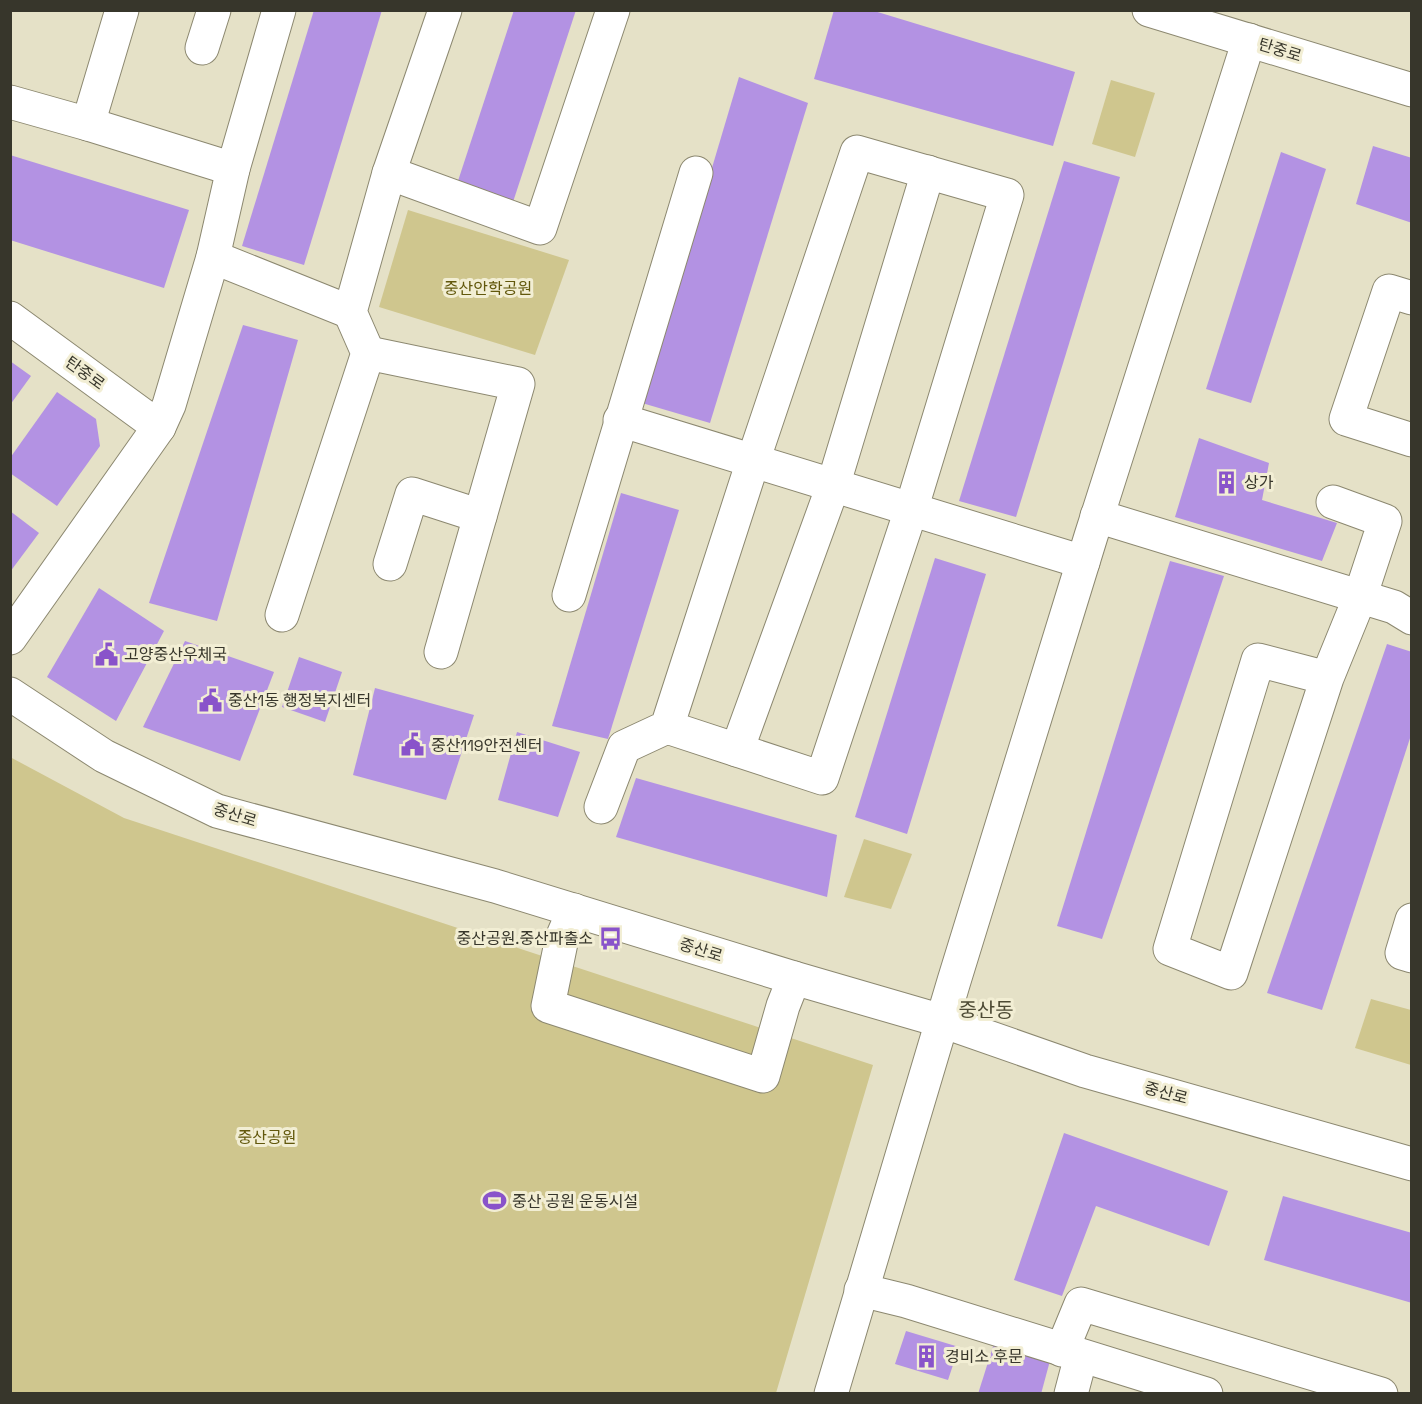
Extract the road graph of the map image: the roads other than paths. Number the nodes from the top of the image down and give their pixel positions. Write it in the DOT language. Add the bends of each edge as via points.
graph roads {
  1 [pos="122,10"];
  2 [pos="214,10"];
  3 [pos="279,10"];
  4 [pos="445,10"];
  5 [pos="614,10"];
  6 [pos="1149,10"];
  7 [pos="1249,40"];
  8 [pos="202,48"];
  9 [pos="1412,90"];
  10 [pos="10,102"];
  11 [pos="88,124"];
  12 [pos="233,169"];
  13 [pos="928,172"];
  14 [pos="389,173"];
  15 [pos="696,173"];
  16 [pos="213,257"];
  17 [pos="1412,298"];
  18 [pos="350,312"];
  19 [pos="10,318"];
  20 [pos="368,353"];
  21 [pos="620,420"];
  22 [pos="159,427"];
  23 [pos="1412,440"];
  24 [pos="753,461"];
  25 [pos="833,486"];
  26 [pos="1333,502"];
  27 [pos="911,510"];
  28 [pos="480,516"];
  29 [pos="1097,516"];
  30 [pos="1083,562"];
  31 [pos="390,564"];
  32 [pos="569,595"];
  33 [pos="1360,597"];
  34 [pos="282,615"];
  35 [pos="1412,618"];
  36 [pos="10,638"];
  37 [pos="441,652"];
  38 [pos="1327,678"];
  39 [pos="10,694"];
  40 [pos="667,727"];
  41 [pos="737,750"];
  42 [pos="601,807"];
  43 [pos="574,910"];
  44 [pos="1412,920"];
  45 [pos="1412,956"];
  46 [pos="794,978"];
  47 [pos="942,1021"];
  48 [pos="1412,1164"];
  49 [pos="861,1290"];
  50 [pos="1072,1353"];
  51 [pos="1154,1386"];
  52 [pos="831,1394"];
  53 [pos="1071,1394"];
  54 [pos="1206,1394"];
  55 [pos="1381,1394"];
  1 -- 11 [label="street"];
  2 -- 8 [label="street"];
  3 -- 12 [label="street"];
  4 -- 14 [label="street"];
  5 -- 14 [label="street" via="540,228"];
  6 -- 7 [label="street, 탄중로"];
  7 -- 9 [label="street, 탄중로"];
  7 -- 29 [label="street"];
  10 -- 11 [label="street"];
  11 -- 12 [label="street"];
  12 -- 16 [label="street"];
  13 -- 24 [label="street" via="857,152"];
  13 -- 25 [label="street"];
  13 -- 27 [label="street" via="1007,195"];
  14 -- 18 [label="street"];
  15 -- 21 [label="street"];
  16 -- 18 [label="street"];
  16 -- 22 [label="street" via="170,405"];
  17 -- 23 [label="street" via="1389,291 1346,419"];
  18 -- 20 [label="street"];
  19 -- 22 [label="street, 탄중로"];
  20 -- 28 [label="street" via="518,384"];
  20 -- 34 [label="street"];
  21 -- 24 [label="street"];
  21 -- 32 [label="street"];
  22 -- 36 [label="street"];
  24 -- 25 [label="street"];
  24 -- 40 [label="street"];
  25 -- 27 [label="street"];
  25 -- 41 [label="street"];
  26 -- 33 [label="street" via="1385,521"];
  27 -- 30 [label="street"];
  27 -- 41 [label="street" via="822,778"];
  28 -- 31 [label="street" via="412,494"];
  28 -- 37 [label="street"];
  29 -- 30 [label="street"];
  29 -- 33 [label="street"];
  30 -- 47 [label="street"];
  33 -- 35 [label="street" via="1394,607"];
  33 -- 38 [label="street"];
  38 -- 38 [label="street" via="1231,973 1170,949 1258,660"];
  39 -- 43 [label="street, 중산로" via="104,756 217,811"];
  40 -- 41 [label="street"];
  40 -- 42 [label="street" via="624,747"];
  43 -- 46 [label="street, 중산로"];
  43 -- 46 [label="street" via="562,938 548,1006 763,1076"];
  44 -- 45 [label="street" via="1402,953"];
  46 -- 47 [label="street, 중산로"];
  47 -- 48 [label="street, 중산로" via="1085,1071"];
  47 -- 49 [label="street"];
  49 -- 50 [label="street"];
  49 -- 52 [label="street"];
  50 -- 51 [label="street"];
  50 -- 53 [label="street"];
  50 -- 55 [label="street" via="1081,1304"];
  51 -- 54 [label="street"];
}
